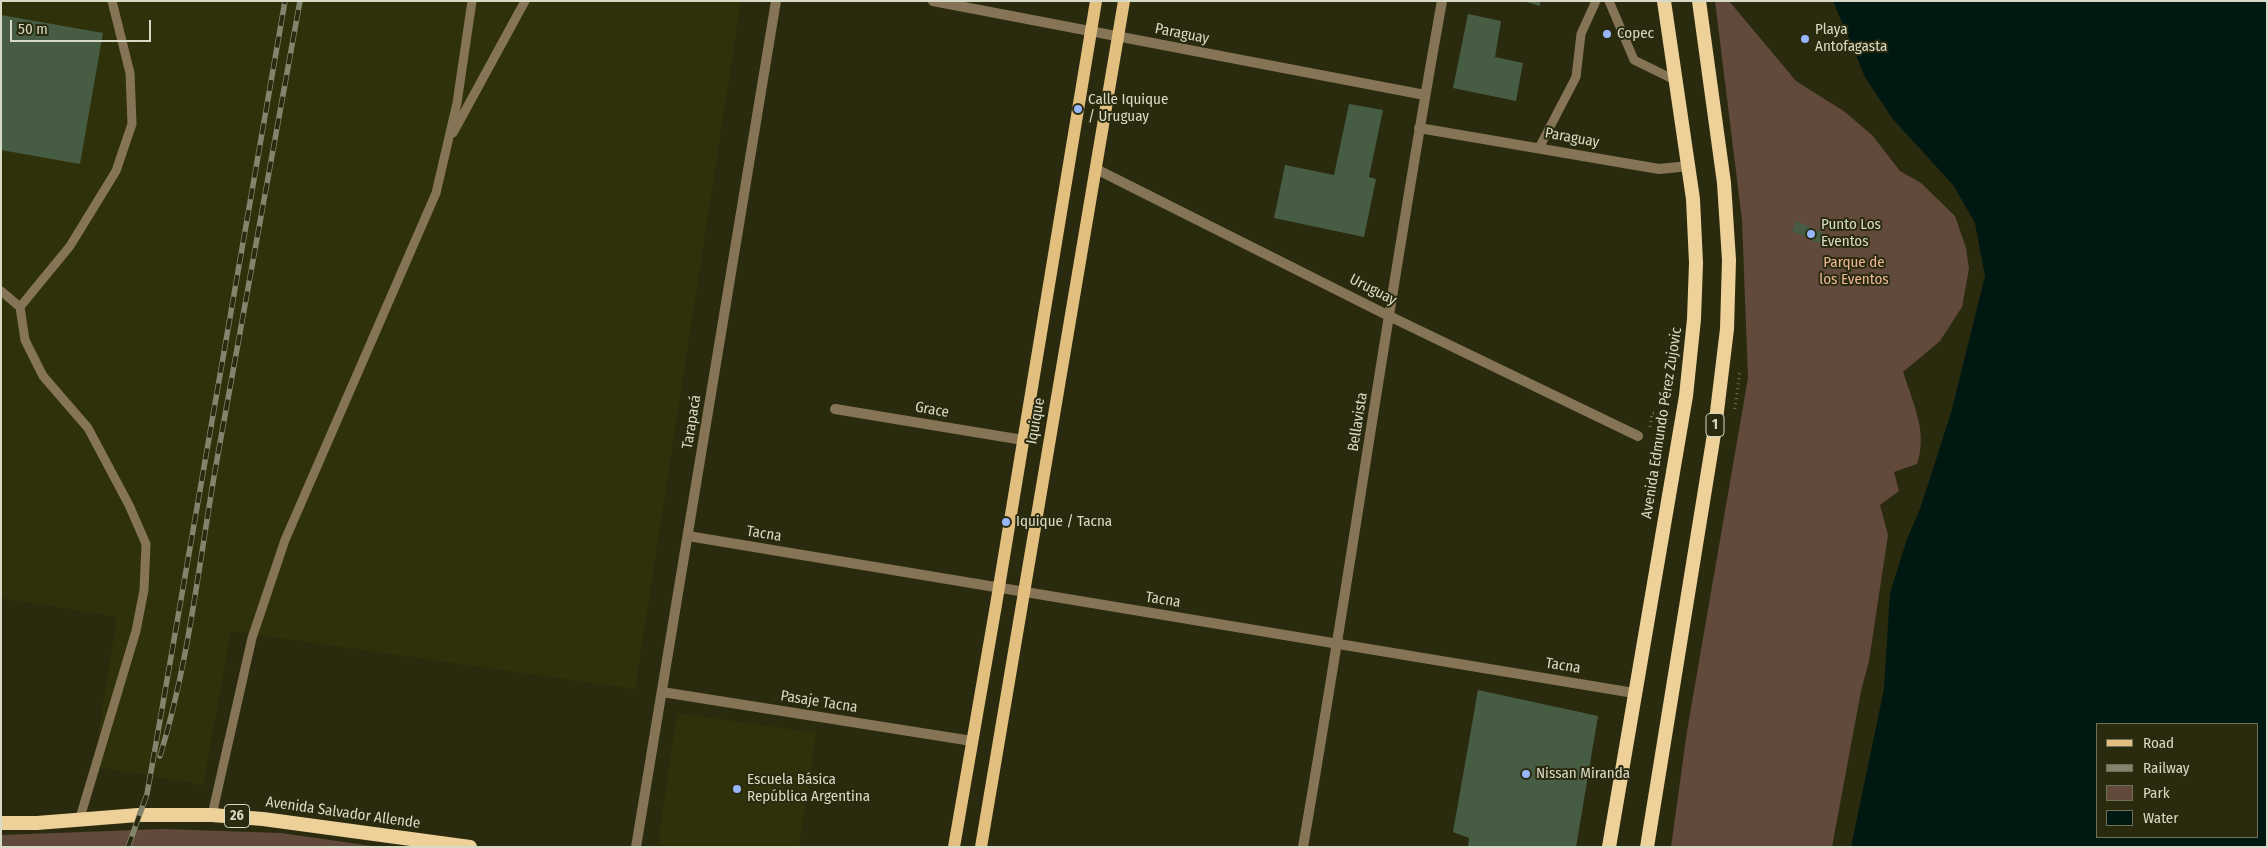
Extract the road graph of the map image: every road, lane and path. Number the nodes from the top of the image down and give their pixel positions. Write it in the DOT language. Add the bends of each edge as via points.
graph roads {
  1 [pos="112,1"];
  2 [pos="472,1"];
  3 [pos="525,1"];
  4 [pos="776,1"];
  5 [pos="933,1"];
  6 [pos="1096,1"];
  7 [pos="1124,1"];
  8 [pos="1442,1"];
  9 [pos="1596,1"];
  10 [pos="1609,1"];
  11 [pos="1664,1"];
  12 [pos="1699,1"];
  13 [pos="1091,32"];
  14 [pos="1118,37"];
  15 [pos="1677,81"];
  16 [pos="1425,95"];
  17 [pos="1419,128"];
  18 [pos="448,144"];
  19 [pos="1539,148"];
  20 [pos="1690,166"];
  21 [pos="1096,169"];
  22 [pos="1,291"];
  23 [pos="20,307"];
  24 [pos="1390,316"];
  25 [pos="835,409"];
  26 [pos="1682,418"];
  27 [pos="1638,436"];
  28 [pos="1023,440"];
  29 [pos="688,536"];
  30 [pos="999,588"];
  31 [pos="1023,592"];
  32 [pos="1338,644"];
  33 [pos="662,692"];
  34 [pos="1634,693"];
  35 [pos="972,741"];
  36 [pos="212,815"];
  37 [pos="79,821"];
  38 [pos="1,823"];
  39 [pos="470,847"];
  40 [pos="636,847"];
  41 [pos="954,847"];
  42 [pos="981,847"];
  43 [pos="1303,847"];
  44 [pos="1608,847"];
  45 [pos="1647,847"];
  1 -- 23 [label="lane" via="130,73 132,124 116,171 70,246"];
  2 -- 18 [label="lane"];
  3 -- 18 [label="lane"];
  4 -- 29 [label="street, Tarapacá"];
  5 -- 13 [label="street, Paraguay"];
  6 -- 13 [label="main road, Iquique"];
  7 -- 14 [label="main road, Iquique"];
  8 -- 16 [label="street, Bellavista"];
  9 -- 19 [label="lane" via="1580,34 1576,76"];
  10 -- 15 [label="lane" via="1634,60"];
  11 -- 15 [label="highway, Avenida Edmundo Pérez Zujovic"];
  12 -- 45 [label="highway, 1" via="1724,183 1729,260 1727,329 1715,428"];
  13 -- 14 [label="street, Paraguay"];
  13 -- 28 [label="main road, Iquique"];
  14 -- 16 [label="street, Paraguay"];
  14 -- 21 [label="main road, Iquique"];
  15 -- 20 [label="highway, Avenida Edmundo Pérez Zujovic"];
  16 -- 17 [label="street, Bellavista"];
  17 -- 19 [label="street, Paraguay"];
  17 -- 24 [label="street, Bellavista"];
  18 -- 36 [label="lane" via="436,193 285,540 252,638"];
  19 -- 20 [label="street, Paraguay" via="1659,169"];
  20 -- 26 [label="highway, Avenida Edmundo Pérez Zujovic" via="1696,237 1696,296"];
  21 -- 24 [label="street, Uruguay"];
  21 -- 31 [label="main road, Iquique"];
  22 -- 23 [label="lane"];
  23 -- 37 [label="lane" via="26,340 43,376 88,428 146,544 144,590 136,631"];
  24 -- 27 [label="street, Uruguay"];
  24 -- 32 [label="street, Bellavista"];
  25 -- 28 [label="street, Grace"];
  26 -- 27 [label="path" via="1658,412 1652,414 1648,437"];
  26 -- 34 [label="highway, Avenida Edmundo Pérez Zujovic"];
  28 -- 30 [label="main road, Iquique"];
  29 -- 30 [label="street, Tacna"];
  29 -- 33 [label="street, Tarapacá"];
  30 -- 31 [label="street, Tacna"];
  30 -- 35 [label="main road, Iquique"];
  31 -- 32 [label="street, Tacna"];
  31 -- 42 [label="main road, Iquique"];
  32 -- 34 [label="street, Tacna"];
  32 -- 43 [label="street, Bellavista"];
  33 -- 35 [label="street, Pasaje Tacna"];
  33 -- 40 [label="street, Tarapacá"];
  34 -- 44 [label="highway, Avenida Edmundo Pérez Zujovic"];
  35 -- 41 [label="main road, Iquique"];
  36 -- 37 [label="highway, Avenida Salvador Allende / 26" via="138,815"];
  36 -- 39 [label="highway, Avenida Salvador Allende / 26"];
  37 -- 38 [label="highway, Avenida Salvador Allende / 26"];
}
